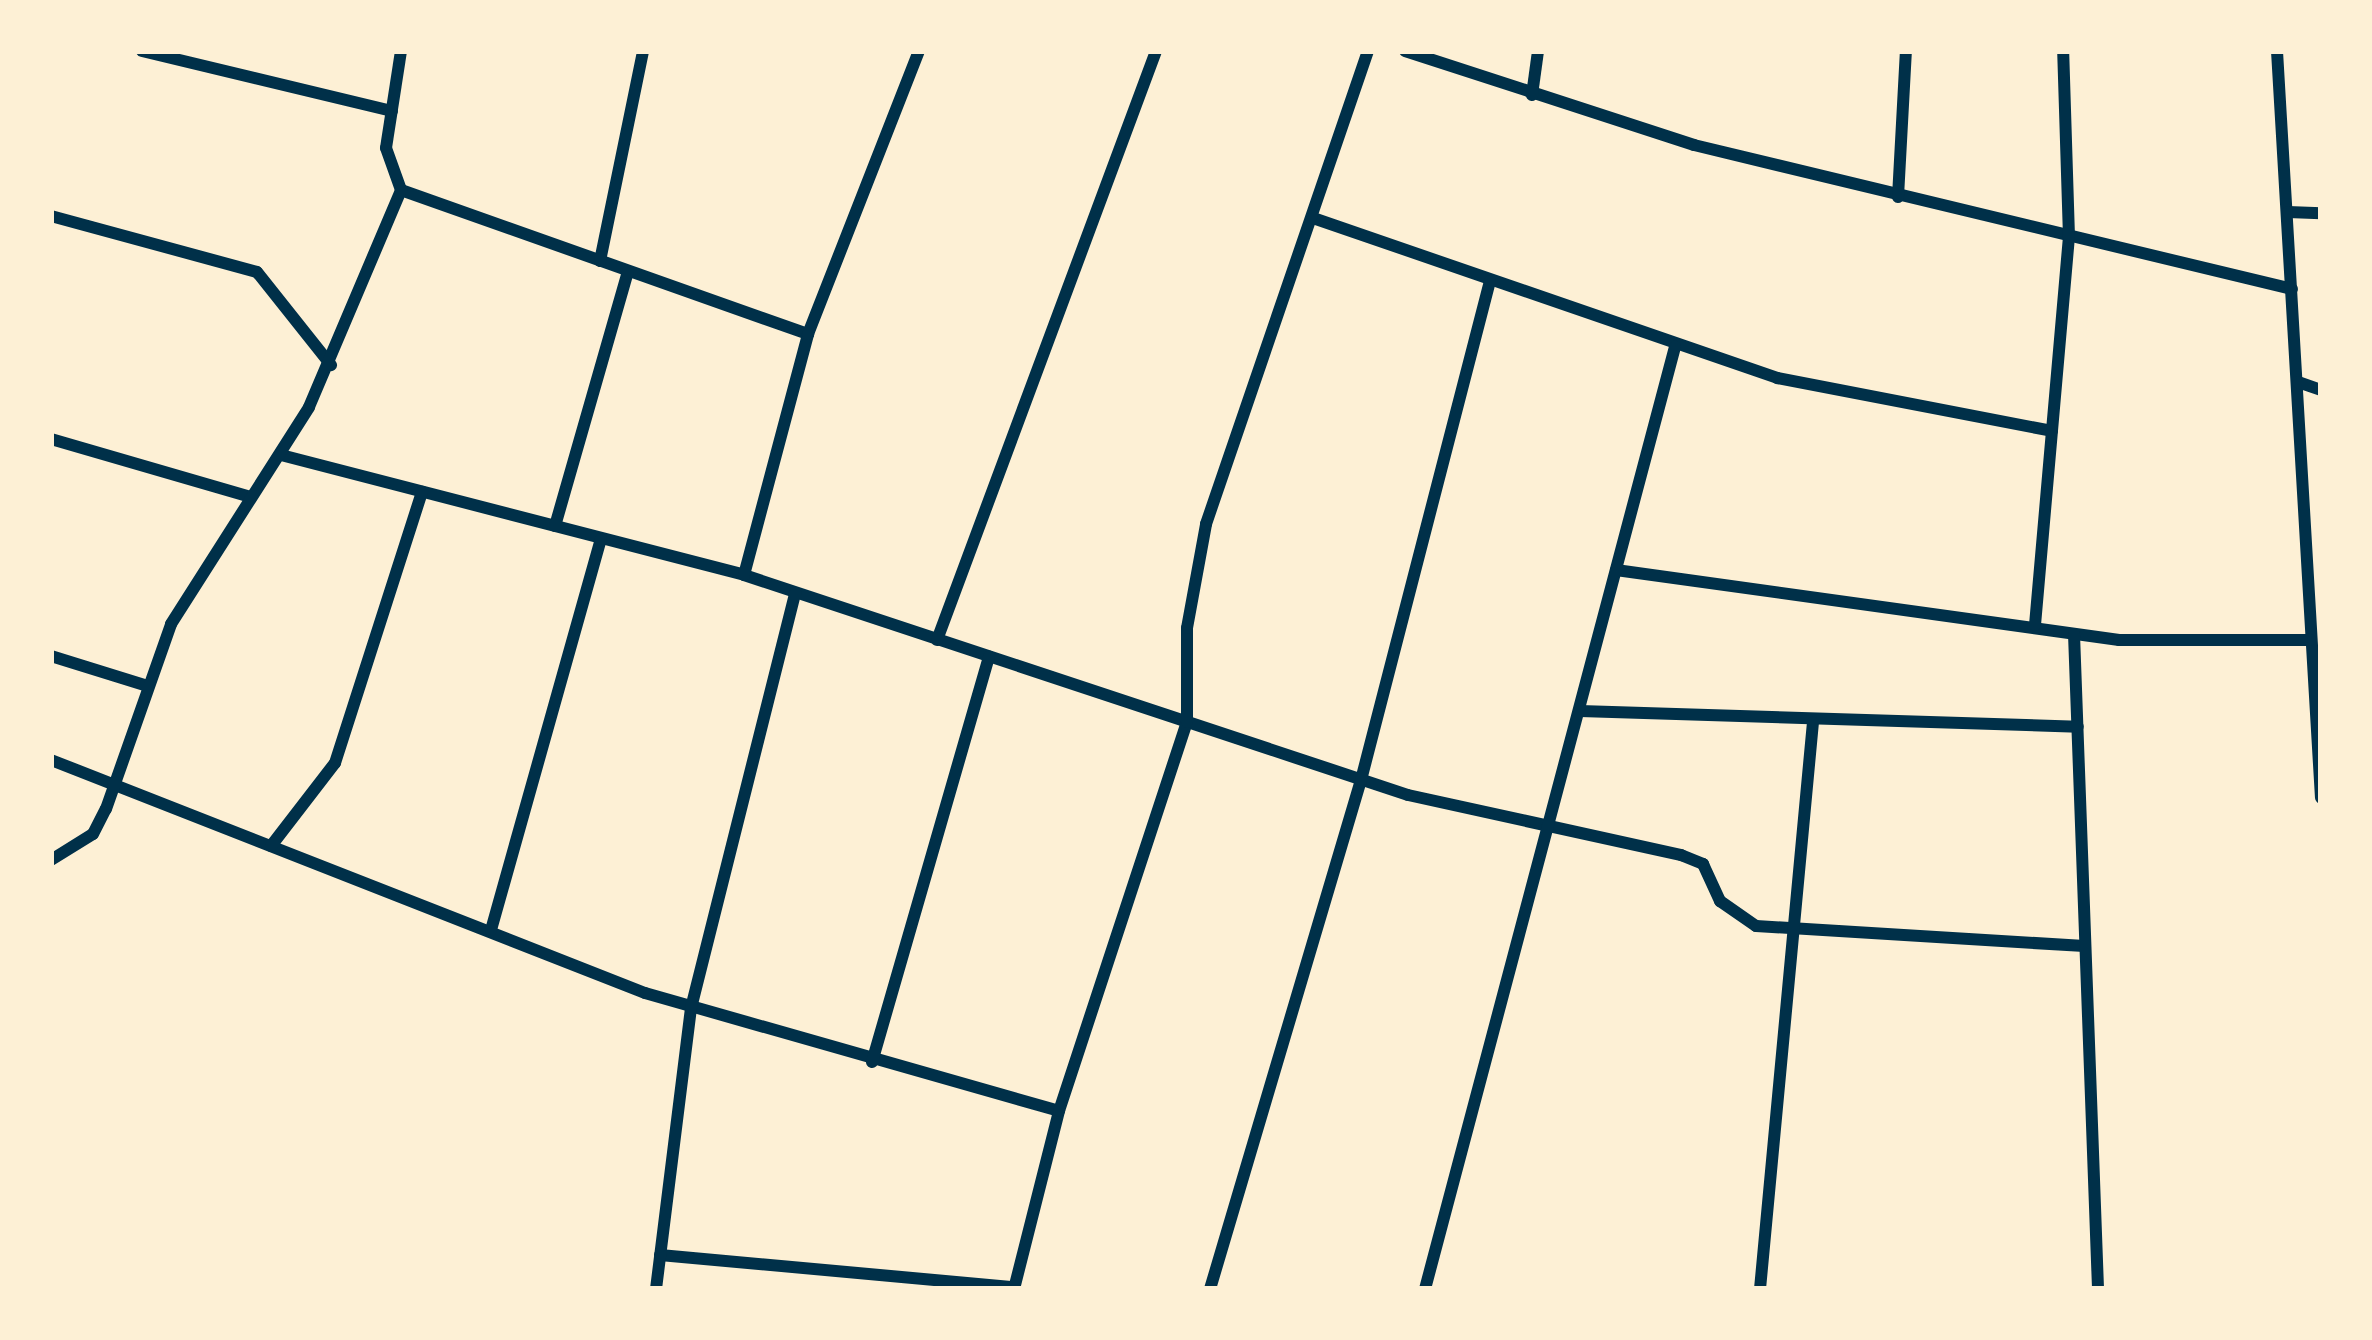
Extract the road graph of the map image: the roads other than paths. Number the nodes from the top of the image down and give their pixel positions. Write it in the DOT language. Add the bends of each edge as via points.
graph roads {
  1 [pos="142,51"];
  2 [pos="400,51"];
  3 [pos="643,51"];
  4 [pos="919,51"];
  5 [pos="1156,51"];
  6 [pos="1368,51"];
  7 [pos="1405,51"];
  8 [pos="1538,51"];
  9 [pos="1906,51"];
  10 [pos="2063,51"];
  11 [pos="2277,51"];
  12 [pos="1532,95"];
  13 [pos="392,111"];
  14 [pos="401,190"];
  15 [pos="1898,197"];
  16 [pos="2288,212"];
  17 [pos="2321,213"];
  18 [pos="51,216"];
  19 [pos="1313,218"];
  20 [pos="2069,237"];
  21 [pos="600,261"];
  22 [pos="628,271"];
  23 [pos="1490,281"];
  24 [pos="2292,289"];
  25 [pos="808,334"];
  26 [pos="1675,347"];
  27 [pos="331,364"];
  28 [pos="2298,382"];
  29 [pos="2321,390"];
  30 [pos="2052,431"];
  31 [pos="51,439"];
  32 [pos="281,455"];
  33 [pos="422,492"];
  34 [pos="251,497"];
  35 [pos="555,526"];
  36 [pos="601,538"];
  37 [pos="1616,570"];
  38 [pos="744,575"];
  39 [pos="794,593"];
  40 [pos="2035,625"];
  41 [pos="2074,634"];
  42 [pos="937,640"];
  43 [pos="2310,640"];
  44 [pos="51,656"];
  45 [pos="988,657"];
  46 [pos="148,686"];
  47 [pos="1580,711"];
  48 [pos="1187,722"];
  49 [pos="1813,722"];
  50 [pos="2078,727"];
  51 [pos="51,760"];
  52 [pos="1360,779"];
  53 [pos="114,783"];
  54 [pos="2321,798"];
  55 [pos="1552,822"];
  56 [pos="271,846"];
  57 [pos="51,860"];
  58 [pos="491,930"];
  59 [pos="1791,932"];
  60 [pos="2084,946"];
  61 [pos="691,1008"];
  62 [pos="872,1062"];
  63 [pos="1059,1111"];
  64 [pos="660,1255"];
  65 [pos="1014,1288"];
  66 [pos="656,1289"];
  67 [pos="1210,1289"];
  68 [pos="1425,1289"];
  69 [pos="1760,1289"];
  70 [pos="2098,1289"];
  1 -- 13 [label="street"];
  2 -- 13 [label="street"];
  3 -- 21 [label="street"];
  4 -- 25 [label="street"];
  5 -- 42 [label="street"];
  6 -- 19 [label="street"];
  7 -- 12 [label="street"];
  8 -- 12 [label="street"];
  9 -- 15 [label="street"];
  10 -- 20 [label="street"];
  11 -- 16 [label="street"];
  12 -- 15 [label="street"];
  13 -- 14 [label="street" via="386,161"];
  14 -- 21 [label="street"];
  14 -- 27 [label="street"];
  15 -- 20 [label="street"];
  16 -- 17 [label="street"];
  16 -- 24 [label="street"];
  18 -- 27 [label="street" via="257,272"];
  19 -- 23 [label="street"];
  19 -- 48 [label="street" via="1206,524 1187,628"];
  20 -- 24 [label="street"];
  20 -- 30 [label="street"];
  21 -- 22 [label="street"];
  22 -- 25 [label="street"];
  22 -- 35 [label="street"];
  23 -- 26 [label="street"];
  23 -- 52 [label="street"];
  24 -- 28 [label="street"];
  25 -- 38 [label="street"];
  26 -- 30 [label="street" via="1777,379"];
  26 -- 37 [label="street"];
  27 -- 32 [label="street"];
  28 -- 29 [label="street"];
  28 -- 43 [label="street"];
  30 -- 40 [label="street"];
  31 -- 34 [label="street"];
  32 -- 33 [label="street"];
  32 -- 34 [label="street"];
  33 -- 35 [label="street"];
  33 -- 56 [label="street" via="335,763"];
  34 -- 46 [label="street" via="205,559"];
  35 -- 36 [label="street"];
  36 -- 38 [label="street"];
  36 -- 58 [label="street"];
  37 -- 40 [label="street"];
  37 -- 47 [label="street"];
  38 -- 39 [label="street"];
  39 -- 42 [label="street"];
  39 -- 61 [label="street"];
  40 -- 41 [label="street"];
  41 -- 43 [label="street"];
  41 -- 50 [label="street"];
  42 -- 45 [label="street"];
  43 -- 54 [label="street"];
  44 -- 46 [label="street"];
  45 -- 48 [label="street"];
  45 -- 62 [label="street"];
  46 -- 53 [label="street"];
  47 -- 49 [label="street"];
  47 -- 55 [label="street"];
  48 -- 52 [label="street"];
  48 -- 63 [label="street"];
  49 -- 50 [label="street"];
  49 -- 59 [label="street"];
  50 -- 60 [label="street"];
  51 -- 53 [label="street"];
  52 -- 55 [label="street"];
  52 -- 67 [label="street"];
  53 -- 56 [label="street"];
  53 -- 57 [label="street" via="93,833"];
  55 -- 59 [label="street" via="1703,864 1735,915"];
  55 -- 68 [label="street"];
  56 -- 58 [label="street"];
  58 -- 61 [label="street"];
  59 -- 60 [label="street"];
  59 -- 69 [label="street"];
  60 -- 70 [label="street"];
  61 -- 62 [label="street"];
  61 -- 64 [label="street"];
  62 -- 63 [label="street"];
  63 -- 65 [label="street"];
  64 -- 65 [label="street"];
  64 -- 66 [label="street"];
}
